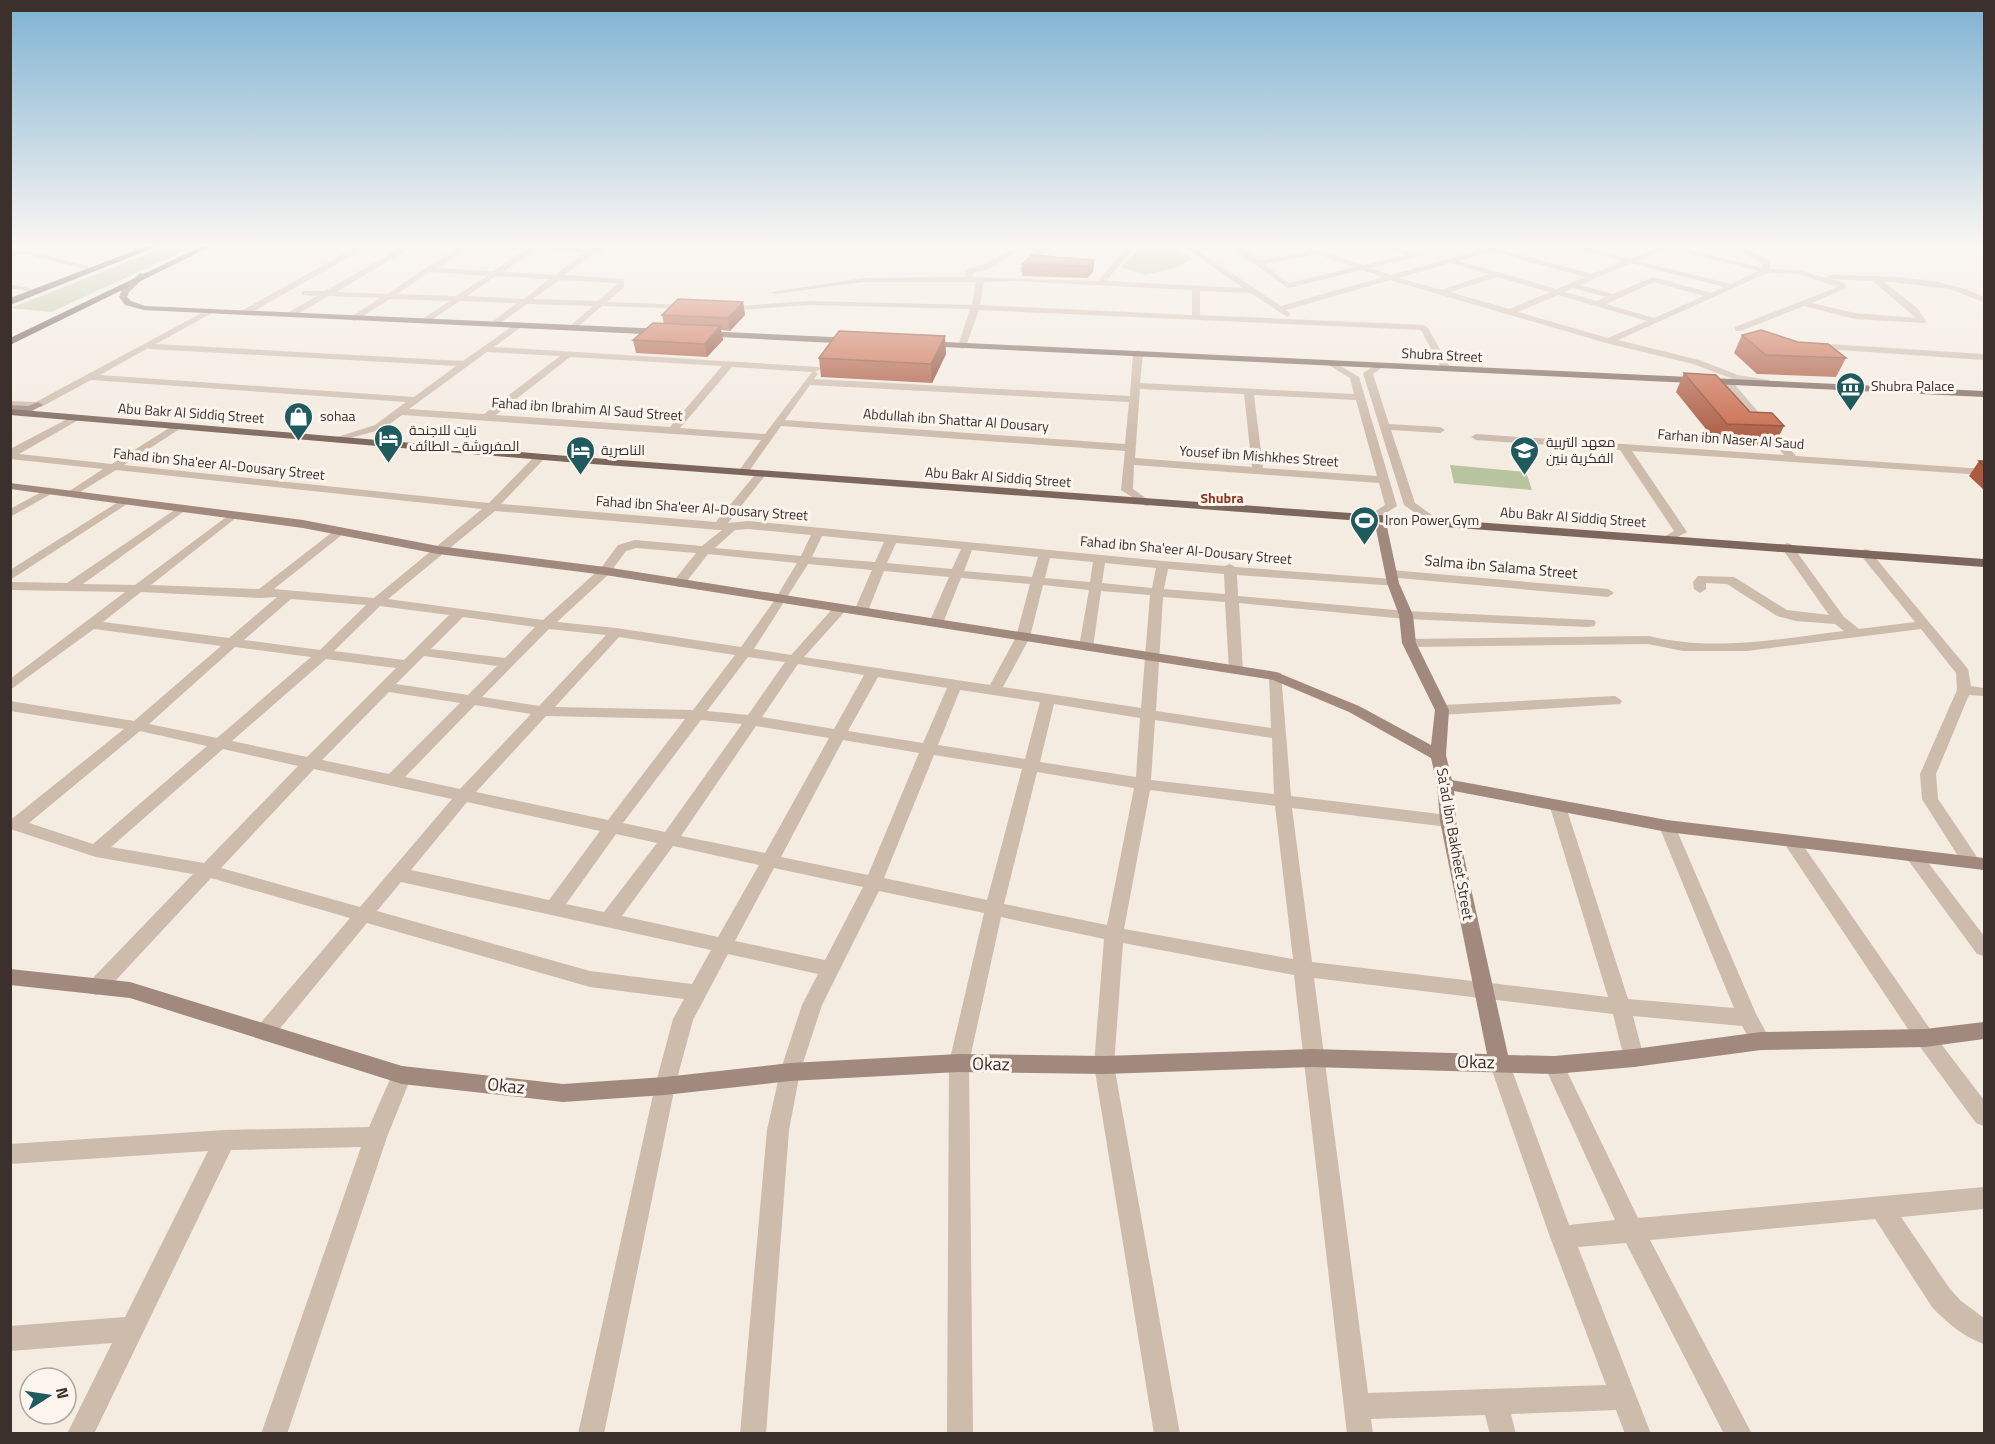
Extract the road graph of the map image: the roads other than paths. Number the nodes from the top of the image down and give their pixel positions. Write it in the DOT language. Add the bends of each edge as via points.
graph roads {
  1 [pos="74,310"];
  2 [pos="196,310"];
  3 [pos="249,310"];
  4 [pos="297,310"];
  5 [pos="366,310"];
  6 [pos="441,310"];
  7 [pos="511,310"];
  8 [pos="590,310"];
  9 [pos="974,310"];
  10 [pos="1034,310"];
  11 [pos="1196,310"];
  12 [pos="1282,310"];
  13 [pos="1505,310"];
  14 [pos="1514,310"];
  15 [pos="1620,310"];
  16 [pos="1678,310"];
  17 [pos="1784,310"];
  18 [pos="1832,310"];
  19 [pos="1914,310"];
  20 [pos="209,311"];
  21 [pos="1510,312"];
  22 [pos="244,313"];
  23 [pos="290,315"];
  24 [pos="1196,317"];
  25 [pos="355,318"];
  26 [pos="56,320"];
  27 [pos="425,321"];
  28 [pos="1656,321"];
  29 [pos="1299,322"];
  30 [pos="495,324"];
  31 [pos="518,325"];
  32 [pos="573,328"];
  33 [pos="671,332"];
  34 [pos="695,333"];
  35 [pos="10,336"];
  36 [pos="1751,336"];
  37 [pos="837,340"];
  38 [pos="860,341"];
  39 [pos="10,342"];
  40 [pos="1610,342"];
  41 [pos="916,344"];
  42 [pos="1800,345"];
  43 [pos="149,346"];
  44 [pos="962,346"];
  45 [pos="486,349"];
  46 [pos="830,350"];
  47 [pos="1138,353"];
  48 [pos="567,355"];
  49 [pos="1670,357"];
  50 [pos="1984,357"];
  51 [pos="823,360"];
  52 [pos="467,364"];
  53 [pos="729,364"];
  54 [pos="1332,364"];
  55 [pos="1379,366"];
  56 [pos="816,369"];
  57 [pos="1446,369"];
  58 [pos="92,377"];
  59 [pos="1667,379"];
  60 [pos="1727,381"];
  61 [pos="808,382"];
  62 [pos="1766,382"];
  63 [pos="1136,386"];
  64 [pos="1249,392"];
  65 [pos="1984,394"];
  66 [pos="1359,397"];
  67 [pos="1135,399"];
  68 [pos="417,400"];
  69 [pos="10,408"];
  70 [pos="404,412"];
  71 [pos="487,417"];
  72 [pos="77,418"];
  73 [pos="10,420"];
  74 [pos="778,423"];
  75 [pos="1384,427"];
  76 [pos="174,428"];
  77 [pos="673,430"];
  78 [pos="1440,430"];
  79 [pos="1476,436"];
  80 [pos="768,437"];
  81 [pos="336,439"];
  82 [pos="1623,446"];
  83 [pos="1131,448"];
  84 [pos="10,455"];
  85 [pos="540,457"];
  86 [pos="1792,458"];
  87 [pos="1130,461"];
  88 [pos="112,468"];
  89 [pos="1258,471"];
  90 [pos="743,472"];
  91 [pos="1984,472"];
  92 [pos="762,473"];
  93 [pos="1385,480"];
  94 [pos="10,486"];
  95 [pos="47,492"];
  96 [pos="72,494"];
  97 [pos="123,502"];
  98 [pos="1146,503"];
  99 [pos="492,507"];
  100 [pos="182,508"];
  101 [pos="10,514"];
  102 [pos="233,515"];
  103 [pos="1348,517"];
  104 [pos="1370,519"];
  105 [pos="1435,522"];
  106 [pos="719,525"];
  107 [pos="732,527"];
  108 [pos="339,531"];
  109 [pos="818,531"];
  110 [pos="892,538"];
  111 [pos="1666,538"];
  112 [pos="968,546"];
  113 [pos="1787,547"];
  114 [pos="438,550"];
  115 [pos="705,550"];
  116 [pos="1045,553"];
  117 [pos="1865,553"];
  118 [pos="1100,558"];
  119 [pos="806,559"];
  120 [pos="1984,562"];
  121 [pos="1163,565"];
  122 [pos="879,566"];
  123 [pos="1230,568"];
  124 [pos="605,571"];
  125 [pos="955,573"];
  126 [pos="10,576"];
  127 [pos="1392,579"];
  128 [pos="1036,581"];
  129 [pos="678,583"];
  130 [pos="10,586"];
  131 [pos="1095,586"];
  132 [pos="69,588"];
  133 [pos="1700,589"];
  134 [pos="137,590"];
  135 [pos="1157,593"];
  136 [pos="1608,593"];
  137 [pos="260,594"];
  138 [pos="286,596"];
  139 [pos="781,599"];
  140 [pos="1231,599"];
  141 [pos="377,602"];
  142 [pos="841,608"];
  143 [pos="861,611"];
  144 [pos="458,615"];
  145 [pos="1406,615"];
  146 [pos="1839,620"];
  147 [pos="936,623"];
  148 [pos="1589,623"];
  149 [pos="91,625"];
  150 [pos="1923,625"];
  151 [pos="544,626"];
  152 [pos="616,632"];
  153 [pos="1857,634"];
  154 [pos="1023,637"];
  155 [pos="234,642"];
  156 [pos="1408,644"];
  157 [pos="1086,647"];
  158 [pos="421,652"];
  159 [pos="744,652"];
  160 [pos="323,654"];
  161 [pos="1153,658"];
  162 [pos="794,660"];
  163 [pos="510,663"];
  164 [pos="408,665"];
  165 [pos="1236,670"];
  166 [pos="873,672"];
  167 [pos="1276,676"];
  168 [pos="955,685"];
  169 [pos="10,686"];
  170 [pos="385,687"];
  171 [pos="1964,690"];
  172 [pos="994,691"];
  173 [pos="1984,692"];
  174 [pos="1048,699"];
  175 [pos="473,700"];
  176 [pos="1615,701"];
  177 [pos="10,706"];
  178 [pos="1442,710"];
  179 [pos="542,711"];
  180 [pos="696,715"];
  181 [pos="1149,715"];
  182 [pos="751,720"];
  183 [pos="137,726"];
  184 [pos="840,733"];
  185 [pos="1277,734"];
  186 [pos="220,744"];
  187 [pos="930,747"];
  188 [pos="1438,755"];
  189 [pos="310,763"];
  190 [pos="1031,765"];
  191 [pos="393,780"];
  192 [pos="1143,784"];
  193 [pos="1445,784"];
  194 [pos="464,795"];
  195 [pos="1283,803"];
  196 [pos="1558,807"];
  197 [pos="1448,821"];
  198 [pos="14,824"];
  199 [pos="611,826"];
  200 [pos="1667,826"];
  201 [pos="670,838"];
  202 [pos="1792,842"];
  203 [pos="96,851"];
  204 [pos="1914,856"];
  205 [pos="771,860"];
  206 [pos="1978,863"];
  207 [pos="206,870"];
  208 [pos="397,874"];
  209 [pos="874,882"];
  210 [pos="994,907"];
  211 [pos="553,908"];
  212 [pos="362,915"];
  213 [pos="609,920"];
  214 [pos="1114,934"];
  215 [pos="724,946"];
  216 [pos="1984,949"];
  217 [pos="830,969"];
  218 [pos="1304,969"];
  219 [pos="16,981"];
  220 [pos="97,987"];
  221 [pos="1483,991"];
  222 [pos="698,993"];
  223 [pos="1621,1007"];
  224 [pos="1748,1018"];
  225 [pos="1984,1031"];
  226 [pos="265,1032"];
  227 [pos="1924,1038"];
  228 [pos="1761,1041"];
  229 [pos="1312,1058"];
  230 [pos="1634,1058"];
  231 [pos="1499,1062"];
  232 [pos="959,1063"];
  233 [pos="1104,1065"];
  234 [pos="1554,1065"];
  235 [pos="790,1072"];
  236 [pos="402,1075"];
  237 [pos="665,1086"];
  238 [pos="1984,1116"];
  239 [pos="376,1137"];
  240 [pos="225,1140"];
  241 [pos="10,1154"];
  242 [pos="1984,1198"];
  243 [pos="1881,1208"];
  244 [pos="1632,1231"];
  245 [pos="1562,1238"];
  246 [pos="131,1329"];
  247 [pos="1984,1332"];
  248 [pos="10,1340"];
  249 [pos="1624,1397"];
  250 [pos="1494,1401"];
  251 [pos="1356,1406"];
  252 [pos="80,1434"];
  253 [pos="274,1434"];
  254 [pos="591,1434"];
  255 [pos="753,1434"];
  256 [pos="960,1434"];
  257 [pos="1167,1434"];
  258 [pos="1360,1434"];
  259 [pos="1503,1434"];
  260 [pos="1638,1434"];
  261 [pos="1739,1434"];
  1 -- 26 [label="highway"];
  2 -- 20 [label="main road"];
  3 -- 22 [label="street"];
  4 -- 23 [label="street"];
  5 -- 25 [label="street"];
  6 -- 27 [label="street"];
  7 -- 30 [label="street"];
  8 -- 32 [label="street"];
  9 -- 44 [label="street"];
  10 -- 24 [label="street"];
  11 -- 24 [label="street"];
  12 -- 29 [label="street"];
  13 -- 21 [label="street"];
  14 -- 21 [label="street"];
  15 -- 28 [label="street"];
  16 -- 28 [label="street"];
  17 -- 36 [label="street" via="1738,329"];
  18 -- 19 [label="street" via="1922,321"];
  20 -- 22 [label="main road"];
  20 -- 43 [label="street"];
  21 -- 40 [label="street"];
  22 -- 23 [label="main road"];
  23 -- 25 [label="main road"];
  24 -- 29 [label="street"];
  25 -- 27 [label="main road"];
  26 -- 35 [label="highway"];
  26 -- 39 [label="highway"];
  27 -- 30 [label="main road"];
  28 -- 40 [label="street"];
  29 -- 57 [label="street" via="1424,328"];
  30 -- 31 [label="main road"];
  31 -- 32 [label="main road"];
  31 -- 45 [label="street"];
  32 -- 33 [label="main road"];
  34 -- 37 [label="main road"];
  37 -- 38 [label="main road"];
  37 -- 46 [label="street"];
  40 -- 49 [label="street"];
  41 -- 44 [label="main road, Shubra Street"];
  42 -- 50 [label="street"];
  43 -- 52 [label="street"];
  43 -- 58 [label="street"];
  44 -- 47 [label="main road, Shubra Street"];
  45 -- 48 [label="street"];
  45 -- 52 [label="street"];
  47 -- 54 [label="main road, Shubra Street"];
  47 -- 63 [label="street"];
  48 -- 53 [label="street"];
  48 -- 71 [label="street"];
  49 -- 59 [label="street" via="1690,369 1690,374"];
  49 -- 62 [label="street"];
  51 -- 56 [label="street"];
  52 -- 68 [label="street"];
  53 -- 56 [label="street"];
  53 -- 77 [label="street"];
  54 -- 55 [label="main road, Shubra Street"];
  54 -- 66 [label="street" via="1354,377"];
  55 -- 57 [label="main road, Shubra Street"];
  55 -- 75 [label="street" via="1368,374"];
  56 -- 61 [label="street"];
  57 -- 59 [label="main road, Shubra Street"];
  58 -- 68 [label="street"];
  58 -- 69 [label="street" via="30,410"];
  59 -- 60 [label="main road, Shubra Street"];
  60 -- 62 [label="main road, Shubra Street"];
  60 -- 86 [label="street"];
  61 -- 67 [label="street"];
  61 -- 74 [label="street"];
  62 -- 65 [label="main road, Shubra Street"];
  63 -- 64 [label="street"];
  63 -- 67 [label="street"];
  64 -- 66 [label="street"];
  64 -- 89 [label="street"];
  66 -- 93 [label="street"];
  67 -- 83 [label="street"];
  68 -- 70 [label="street"];
  69 -- 72 [label="main road, Abu Bakr Al Siddiq Street"];
  70 -- 71 [label="street, Fahad ibn Ibrahim Al Saud Street"];
  70 -- 81 [label="street" via="380,427"];
  71 -- 77 [label="street, Fahad ibn Ibrahim Al Saud Street"];
  72 -- 73 [label="main road"];
  72 -- 76 [label="main road, Abu Bakr Al Siddiq Street"];
  72 -- 84 [label="street"];
  74 -- 80 [label="street"];
  74 -- 83 [label="street, Abdullah ibn Shattar Al Dousary"];
  75 -- 78 [label="street"];
  75 -- 105 [label="street" via="1410,505"];
  76 -- 81 [label="main road, Abu Bakr Al Siddiq Street"];
  76 -- 88 [label="street"];
  77 -- 80 [label="street, Fahad ibn Ibrahim Al Saud Street"];
  79 -- 82 [label="street, Farhan ibn Naser Al Saud"];
  80 -- 90 [label="street"];
  81 -- 85 [label="main road, Abu Bakr Al Siddiq Street"];
  82 -- 86 [label="street, Farhan ibn Naser Al Saud"];
  82 -- 111 [label="street" via="1681,532"];
  83 -- 87 [label="street"];
  84 -- 88 [label="street, Fahad ibn Sha'eer Al-Dousary Street"];
  85 -- 90 [label="main road, Abu Bakr Al Siddiq Street"];
  85 -- 99 [label="street"];
  86 -- 91 [label="street, Farhan ibn Naser Al Saud"];
  87 -- 89 [label="street, Yousef ibn Mishkhes Street"];
  87 -- 98 [label="street" via="1127,490"];
  88 -- 96 [label="street"];
  88 -- 99 [label="street, Fahad ibn Sha'eer Al-Dousary Street"];
  89 -- 93 [label="street, Yousef ibn Mishkhes Street"];
  90 -- 92 [label="main road, Abu Bakr Al Siddiq Street"];
  92 -- 98 [label="main road, Abu Bakr Al Siddiq Street"];
  92 -- 106 [label="street"];
  93 -- 104 [label="street" via="1391,506"];
  94 -- 95 [label="street"];
  95 -- 96 [label="street"];
  95 -- 101 [label="street"];
  96 -- 97 [label="street"];
  97 -- 100 [label="street"];
  97 -- 126 [label="street"];
  98 -- 103 [label="main road, Abu Bakr Al Siddiq Street"];
  99 -- 106 [label="street, Fahad ibn Sha'eer Al-Dousary Street"];
  99 -- 114 [label="street"];
  100 -- 102 [label="street"];
  100 -- 132 [label="street"];
  102 -- 108 [label="street"];
  102 -- 134 [label="street"];
  103 -- 104 [label="main road, Abu Bakr Al Siddiq Street"];
  103 -- 127 [label="street" via="1381,527"];
  104 -- 105 [label="main road, Abu Bakr Al Siddiq Street"];
  105 -- 111 [label="main road, Abu Bakr Al Siddiq Street"];
  106 -- 107 [label="street, Fahad ibn Sha'eer Al-Dousary Street"];
  107 -- 109 [label="street, Fahad ibn Sha'eer Al-Dousary Street"];
  107 -- 115 [label="street"];
  108 -- 114 [label="street"];
  108 -- 137 [label="street"];
  109 -- 110 [label="street, Fahad ibn Sha'eer Al-Dousary Street"];
  109 -- 119 [label="street"];
  110 -- 112 [label="street, Fahad ibn Sha'eer Al-Dousary Street"];
  110 -- 122 [label="street"];
  111 -- 113 [label="main road, Abu Bakr Al Siddiq Street"];
  112 -- 116 [label="street, Fahad ibn Sha'eer Al-Dousary Street"];
  112 -- 125 [label="street"];
  113 -- 117 [label="main road, Abu Bakr Al Siddiq Street"];
  113 -- 146 [label="street"];
  114 -- 124 [label="street"];
  114 -- 141 [label="street"];
  115 -- 119 [label="street"];
  115 -- 124 [label="street" via="627,545"];
  115 -- 129 [label="street"];
  116 -- 118 [label="street, Fahad ibn Sha'eer Al-Dousary Street"];
  116 -- 128 [label="street"];
  117 -- 120 [label="main road, Abu Bakr Al Siddiq Street"];
  117 -- 150 [label="street"];
  118 -- 121 [label="street, Fahad ibn Sha'eer Al-Dousary Street"];
  118 -- 131 [label="street"];
  119 -- 122 [label="street"];
  119 -- 139 [label="street"];
  121 -- 123 [label="street, Fahad ibn Sha'eer Al-Dousary Street"];
  121 -- 135 [label="street"];
  122 -- 125 [label="street"];
  122 -- 143 [label="street"];
  123 -- 127 [label="street, Fahad ibn Sha'eer Al-Dousary Street"];
  123 -- 140 [label="street"];
  124 -- 129 [label="street"];
  124 -- 151 [label="street"];
  125 -- 128 [label="street"];
  125 -- 147 [label="street"];
  127 -- 136 [label="street, Salma ibn Salama Street"];
  127 -- 145 [label="street"];
  128 -- 131 [label="street"];
  128 -- 154 [label="street"];
  129 -- 139 [label="street"];
  130 -- 132 [label="street"];
  131 -- 135 [label="street"];
  131 -- 157 [label="street"];
  132 -- 134 [label="street"];
  133 -- 146 [label="street" via="1702,579 1722,578 1782,612 1796,617"];
  134 -- 137 [label="street"];
  134 -- 149 [label="street"];
  135 -- 140 [label="street"];
  135 -- 161 [label="street"];
  137 -- 138 [label="street"];
  138 -- 141 [label="street"];
  138 -- 155 [label="street"];
  139 -- 142 [label="street"];
  139 -- 159 [label="street"];
  140 -- 145 [label="street"];
  140 -- 165 [label="street"];
  141 -- 144 [label="street"];
  141 -- 160 [label="street"];
  142 -- 143 [label="street"];
  142 -- 162 [label="street"];
  143 -- 147 [label="street"];
  144 -- 151 [label="street"];
  144 -- 158 [label="street"];
  145 -- 148 [label="street"];
  145 -- 156 [label="street"];
  146 -- 153 [label="street"];
  147 -- 154 [label="street"];
  149 -- 155 [label="street"];
  149 -- 169 [label="street"];
  150 -- 153 [label="street"];
  150 -- 171 [label="street" via="1963,672"];
  151 -- 152 [label="street"];
  151 -- 163 [label="street"];
  152 -- 159 [label="street"];
  152 -- 179 [label="street"];
  153 -- 156 [label="street" via="1747,647 1660,645 1649,640"];
  154 -- 157 [label="street"];
  154 -- 172 [label="street"];
  155 -- 160 [label="street"];
  155 -- 183 [label="street"];
  156 -- 178 [label="street"];
  157 -- 161 [label="street"];
  158 -- 163 [label="street"];
  158 -- 164 [label="street"];
  159 -- 162 [label="street"];
  159 -- 180 [label="street"];
  160 -- 164 [label="street"];
  160 -- 186 [label="street"];
  161 -- 165 [label="street"];
  161 -- 181 [label="street"];
  162 -- 166 [label="street"];
  162 -- 182 [label="street"];
  163 -- 175 [label="street"];
  164 -- 170 [label="street"];
  165 -- 167 [label="street"];
  166 -- 168 [label="street"];
  166 -- 184 [label="street"];
  167 -- 185 [label="street"];
  167 -- 188 [label="street" via="1354,709"];
  168 -- 172 [label="street"];
  168 -- 187 [label="street"];
  170 -- 175 [label="street"];
  170 -- 189 [label="street"];
  171 -- 173 [label="street"];
  171 -- 206 [label="street" via="1928,774 1928,788 1930,799"];
  172 -- 174 [label="street"];
  174 -- 181 [label="street"];
  174 -- 190 [label="street"];
  175 -- 179 [label="street"];
  175 -- 191 [label="street"];
  176 -- 178 [label="street"];
  177 -- 183 [label="street"];
  178 -- 188 [label="street, Sa'ad ibn Bakheet Street"];
  179 -- 180 [label="street"];
  179 -- 194 [label="street"];
  180 -- 182 [label="street"];
  180 -- 199 [label="street"];
  181 -- 185 [label="street"];
  181 -- 192 [label="street"];
  182 -- 184 [label="street"];
  182 -- 201 [label="street"];
  183 -- 186 [label="street"];
  183 -- 198 [label="street"];
  184 -- 187 [label="street"];
  184 -- 205 [label="street"];
  185 -- 195 [label="street"];
  186 -- 189 [label="street"];
  186 -- 203 [label="street"];
  187 -- 190 [label="street"];
  187 -- 209 [label="street"];
  188 -- 193 [label="street, Sa'ad ibn Bakheet Street"];
  189 -- 191 [label="street"];
  189 -- 207 [label="street"];
  190 -- 192 [label="street"];
  190 -- 210 [label="street"];
  191 -- 194 [label="street"];
  192 -- 195 [label="street"];
  192 -- 214 [label="street"];
  193 -- 196 [label="street"];
  193 -- 197 [label="street, Sa'ad ibn Bakheet Street"];
  194 -- 199 [label="street"];
  194 -- 208 [label="street"];
  195 -- 197 [label="street"];
  195 -- 218 [label="street"];
  196 -- 200 [label="street"];
  196 -- 223 [label="street"];
  197 -- 221 [label="street, Sa'ad ibn Bakheet Street"];
  198 -- 203 [label="street"];
  199 -- 201 [label="street"];
  199 -- 211 [label="street"];
  200 -- 202 [label="street"];
  200 -- 224 [label="street"];
  201 -- 205 [label="street"];
  201 -- 213 [label="street"];
  202 -- 204 [label="street"];
  202 -- 227 [label="street"];
  203 -- 207 [label="street"];
  204 -- 206 [label="street"];
  204 -- 216 [label="street"];
  205 -- 209 [label="street"];
  205 -- 215 [label="street"];
  207 -- 212 [label="street"];
  207 -- 220 [label="street"];
  208 -- 211 [label="street"];
  208 -- 212 [label="street"];
  209 -- 210 [label="street"];
  209 -- 217 [label="street"];
  210 -- 214 [label="street"];
  210 -- 232 [label="street"];
  211 -- 213 [label="street"];
  212 -- 222 [label="street" via="590,979"];
  212 -- 226 [label="street"];
  213 -- 215 [label="street"];
  214 -- 218 [label="street"];
  214 -- 233 [label="street"];
  215 -- 217 [label="street"];
  215 -- 222 [label="street"];
  217 -- 235 [label="street" via="812,1005"];
  218 -- 221 [label="street"];
  218 -- 229 [label="street"];
  219 -- 220 [label="street, Okaz"];
  220 -- 226 [label="street, Okaz" via="129,990"];
  221 -- 223 [label="street"];
  221 -- 231 [label="street, Sa'ad ibn Bakheet Street"];
  222 -- 237 [label="street" via="683,1019"];
  223 -- 224 [label="street"];
  223 -- 230 [label="street"];
  224 -- 228 [label="street"];
  225 -- 227 [label="street, Okaz"];
  226 -- 236 [label="street, Okaz"];
  227 -- 228 [label="street, Okaz"];
  227 -- 238 [label="street"];
  228 -- 230 [label="street, Okaz"];
  229 -- 231 [label="street, Okaz"];
  229 -- 233 [label="street, Okaz"];
  229 -- 251 [label="street"];
  230 -- 234 [label="street, Okaz"];
  231 -- 234 [label="street, Okaz"];
  231 -- 245 [label="street"];
  232 -- 233 [label="street, Okaz"];
  232 -- 235 [label="street, Okaz"];
  232 -- 256 [label="street"];
  233 -- 257 [label="street"];
  234 -- 244 [label="street"];
  235 -- 237 [label="street, Okaz"];
  235 -- 255 [label="street" via="778,1130"];
  236 -- 237 [label="street, Okaz" via="563,1093"];
  236 -- 239 [label="street"];
  237 -- 254 [label="street"];
  239 -- 240 [label="street"];
  239 -- 253 [label="street"];
  240 -- 241 [label="street"];
  240 -- 246 [label="street"];
  242 -- 243 [label="street"];
  243 -- 244 [label="street"];
  243 -- 247 [label="street" via="1941,1298"];
  244 -- 245 [label="street"];
  244 -- 261 [label="street"];
  245 -- 249 [label="street"];
  246 -- 248 [label="street"];
  246 -- 252 [label="street"];
  249 -- 250 [label="street"];
  249 -- 260 [label="street"];
  250 -- 251 [label="street"];
  250 -- 259 [label="street"];
  251 -- 258 [label="street"];
}
